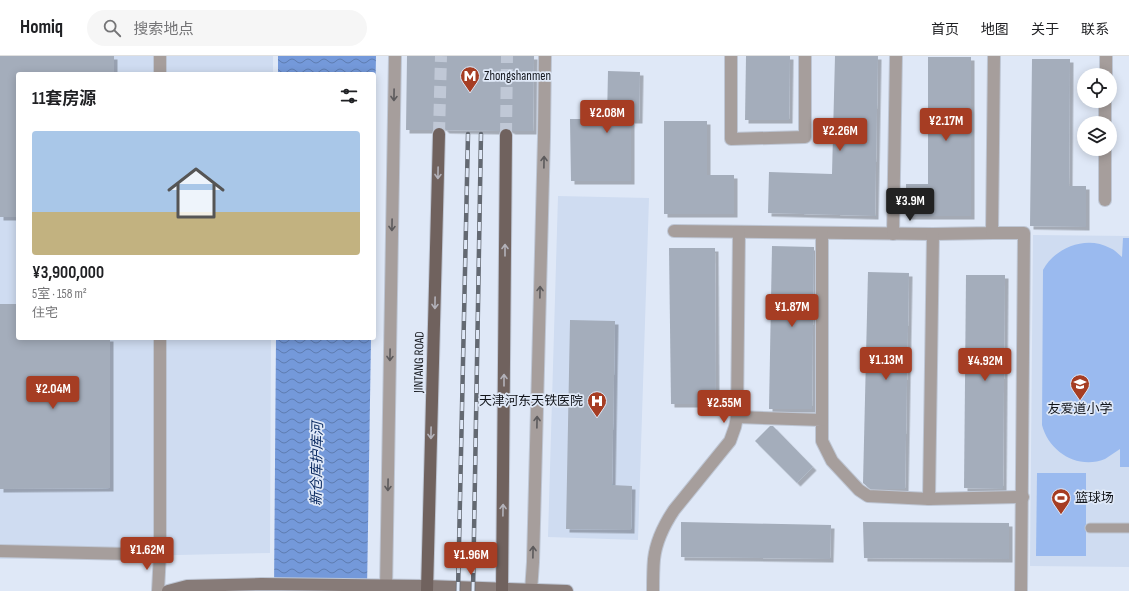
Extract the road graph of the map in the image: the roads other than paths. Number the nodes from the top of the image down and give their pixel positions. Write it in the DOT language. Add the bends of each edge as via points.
graph roads {
  1 [pos="160,56"];
  2 [pos="395,56"];
  3 [pos="545,56"];
  4 [pos="731,56"];
  5 [pos="805,56"];
  6 [pos="896,56"];
  7 [pos="994,56"];
  8 [pos="1106,56"];
  9 [pos="1106,68"];
  10 [pos="160,72"];
  11 [pos="439,134"];
  12 [pos="506,134"];
  13 [pos="1105,156"];
  14 [pos="1104,200"];
  15 [pos="674,231"];
  16 [pos="739,232"];
  17 [pos="822,233"];
  18 [pos="992,233"];
  19 [pos="894,234"];
  20 [pos="933,234"];
  21 [pos="160,340"];
  22 [pos="737,417"];
  23 [pos="822,420"];
  24 [pos="1023,497"];
  25 [pos="929,498"];
  26 [pos="1090,528"];
  27 [pos="1129,528"];
  28 [pos="0,551"];
  29 [pos="160,553"];
  30 [pos="386,588"];
  31 [pos="427,589"];
  32 [pos="502,590"];
  33 [pos="531,590"];
  34 [pos="158,591"];
  35 [pos="168,591"];
  36 [pos="567,591"];
  37 [pos="653,591"];
  38 [pos="1021,591"];
  1 -- 10 [label="street"];
  2 -- 30 [label="street, one-way"];
  33 -- 3 [label="street, one-way"];
  4 -- 5 [label="street" via="731,139 806,138"];
  6 -- 19 [label="street"];
  7 -- 18 [label="street"];
  8 -- 9 [label="street"];
  11 -- 31 [label="main road, JINTANG ROAD, one-way"];
  32 -- 12 [label="main road, one-way"];
  13 -- 14 [label="street"];
  15 -- 16 [label="street"];
  16 -- 17 [label="street"];
  16 -- 22 [label="street"];
  17 -- 19 [label="street"];
  17 -- 23 [label="street"];
  18 -- 20 [label="street"];
  18 -- 24 [label="street" via="1024,233"];
  19 -- 20 [label="street"];
  20 -- 25 [label="street"];
  21 -- 29 [label="street"];
  22 -- 23 [label="street"];
  22 -- 37 [label="street" via="730,441 674,510 659,537 654,559"];
  23 -- 25 [label="street" via="822,441 832,461 859,490 868,496"];
  24 -- 25 [label="street"];
  24 -- 38 [label="street"];
  26 -- 27 [label="lane"];
  28 -- 29 [label="street"];
  29 -- 34 [label="street"];
  30 -- 31 [label="street"];
  30 -- 35 [label="street" via="261,584 187,586"];
  31 -- 32 [label="street"];
  32 -- 33 [label="street"];
  33 -- 36 [label="street"];
}
